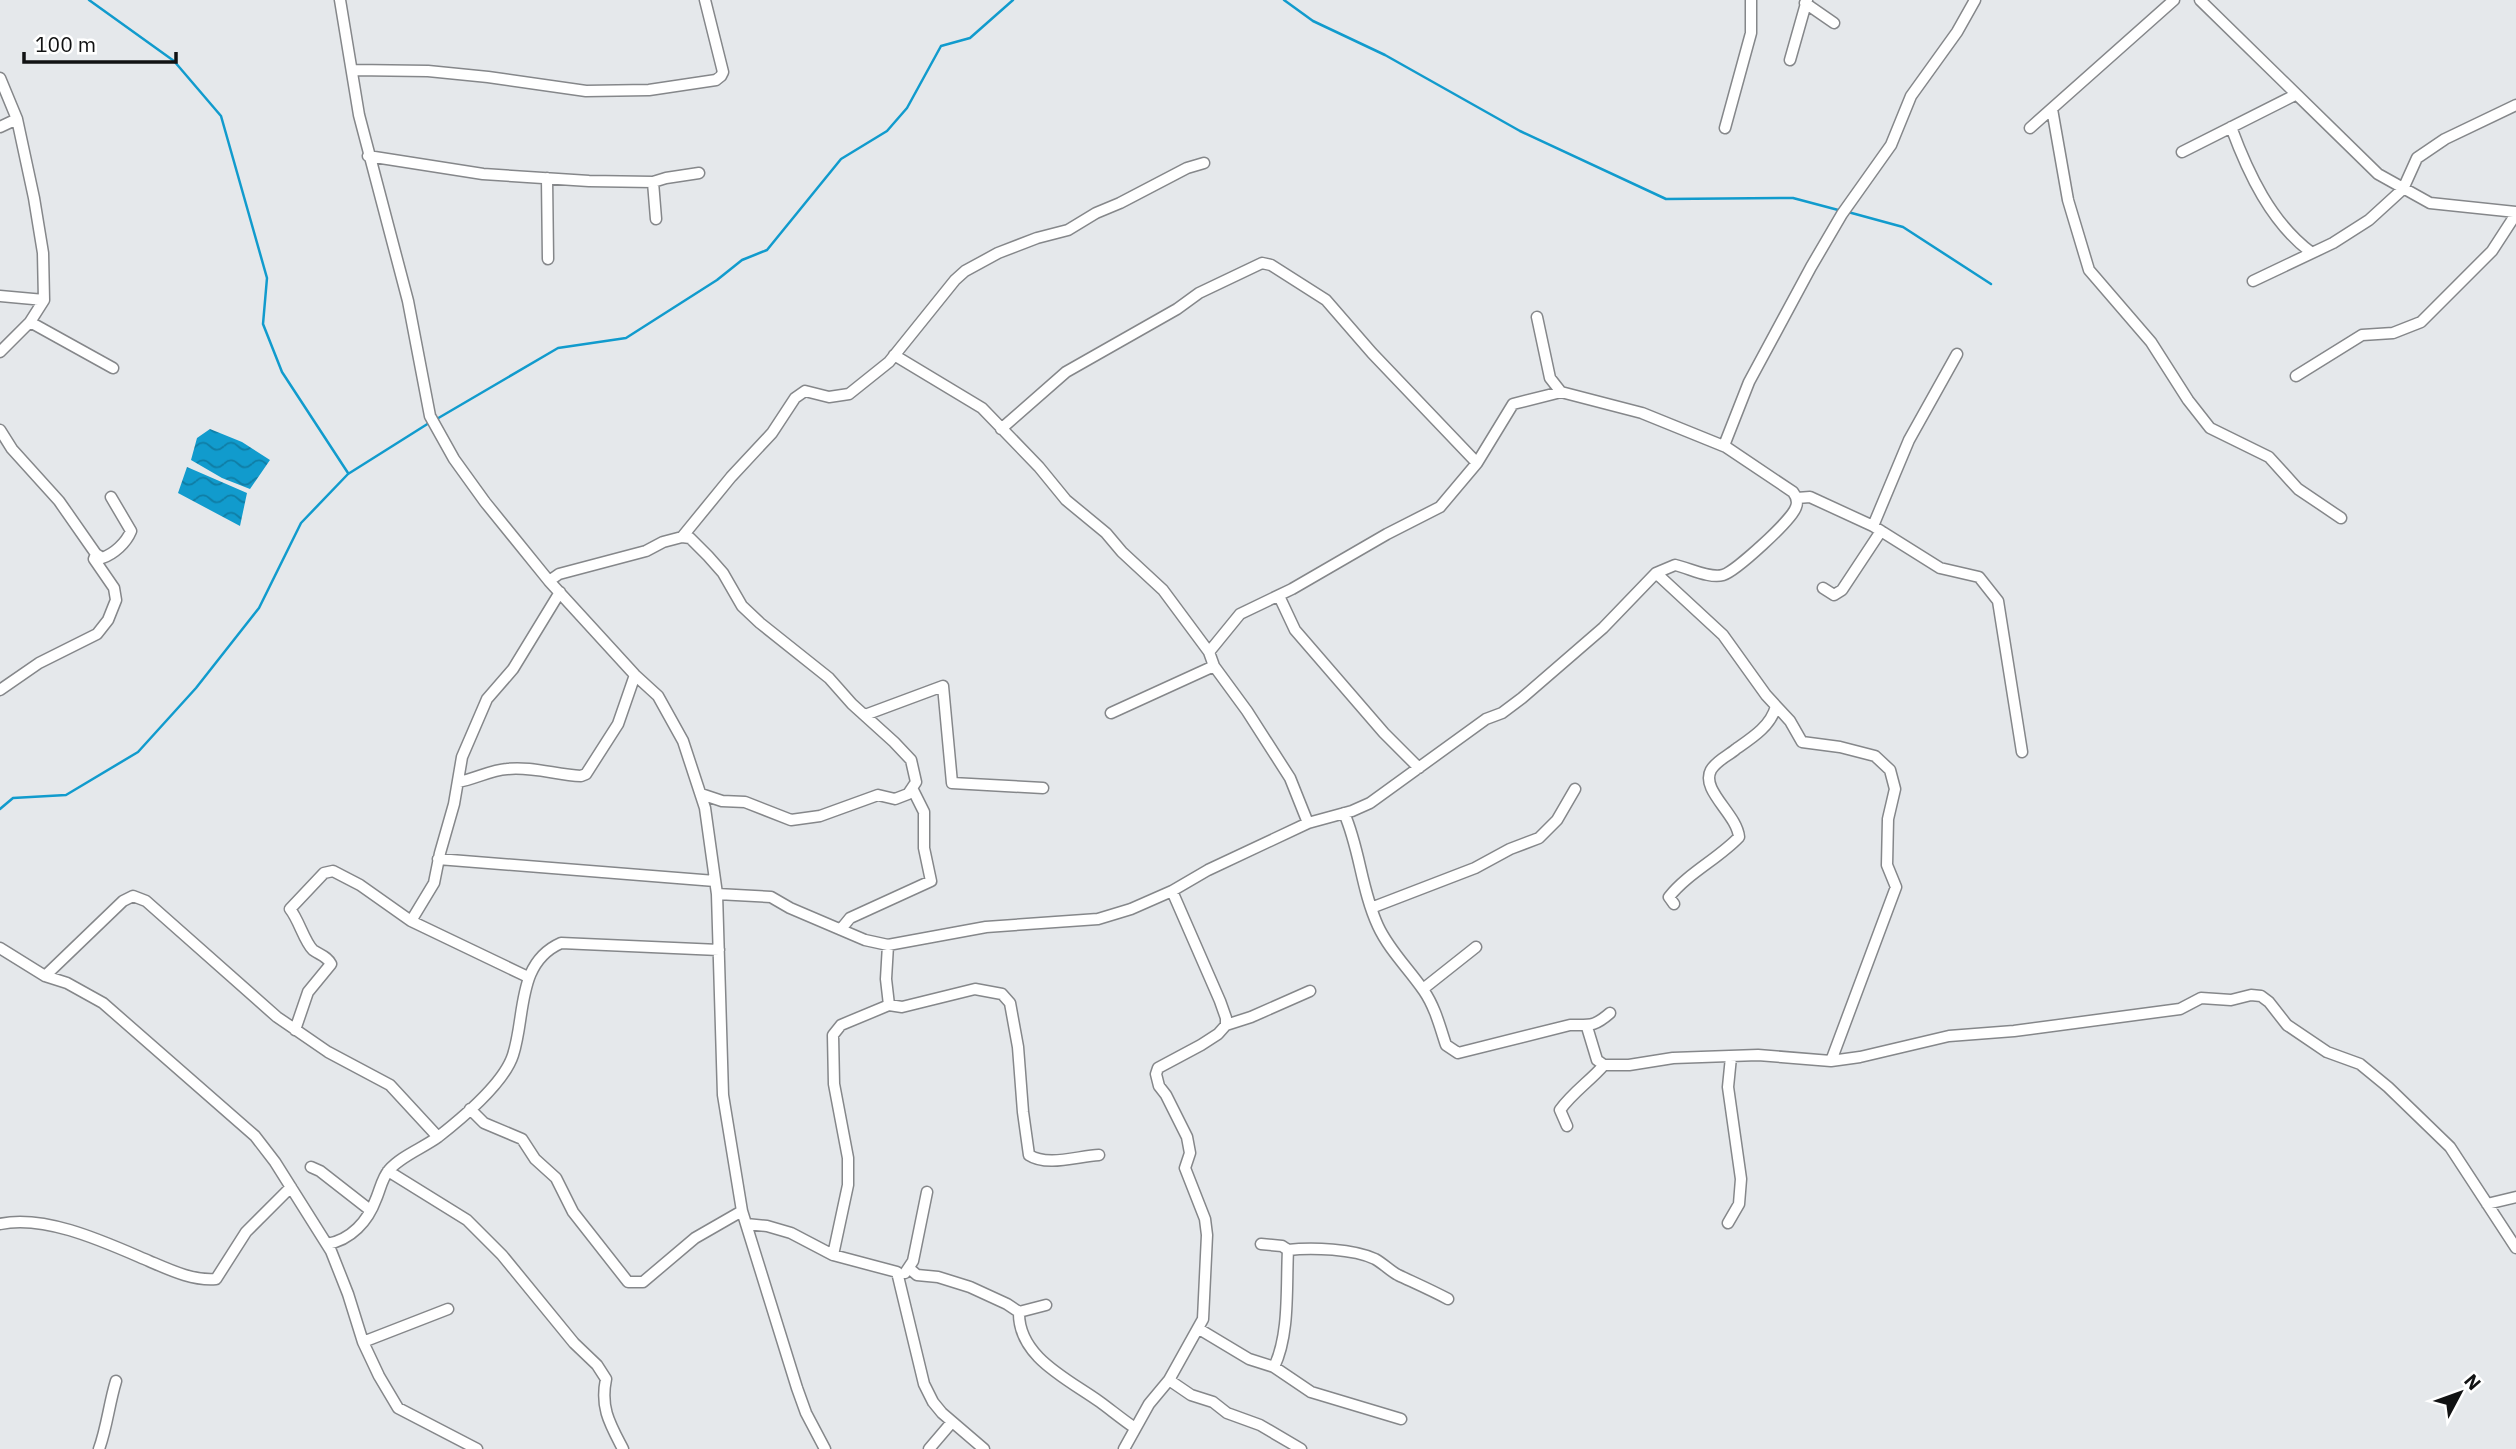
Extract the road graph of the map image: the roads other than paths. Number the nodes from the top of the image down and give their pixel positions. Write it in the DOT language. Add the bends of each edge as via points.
graph roads {
  1 [pos="340,0"];
  2 [pos="705,0"];
  3 [pos="1751,0"];
  4 [pos="1975,0"];
  5 [pos="2174,0"];
  6 [pos="2200,0"];
  7 [pos="1806,1"];
  8 [pos="1834,23"];
  9 [pos="1790,60"];
  10 [pos="353,70"];
  11 [pos="0,78"];
  12 [pos="2295,95"];
  13 [pos="2516,105"];
  14 [pos="2052,109"];
  15 [pos="17,119"];
  16 [pos="0,127"];
  17 [pos="2231,127"];
  18 [pos="1725,128"];
  19 [pos="2030,128"];
  20 [pos="2182,152"];
  21 [pos="368,156"];
  22 [pos="1204,163"];
  23 [pos="699,173"];
  24 [pos="547,178"];
  25 [pos="653,183"];
  26 [pos="2403,189"];
  27 [pos="2515,210"];
  28 [pos="656,219"];
  29 [pos="2312,253"];
  30 [pos="548,259"];
  31 [pos="2253,281"];
  32 [pos="0,296"];
  33 [pos="44,300"];
  34 [pos="1537,317"];
  35 [pos="30,322"];
  36 [pos="0,352"];
  37 [pos="1957,354"];
  38 [pos="894,355"];
  39 [pos="113,368"];
  40 [pos="2297,376"];
  41 [pos="1561,392"];
  42 [pos="1001,429"];
  43 [pos="0,430"];
  44 [pos="1726,447"];
  45 [pos="1477,463"];
  46 [pos="110,496"];
  47 [pos="1797,498"];
  48 [pos="2341,518"];
  49 [pos="1877,529"];
  50 [pos="682,537"];
  51 [pos="96,554"];
  52 [pos="1656,573"];
  53 [pos="549,581"];
  54 [pos="1823,588"];
  55 [pos="560,592"];
  56 [pos="1279,596"];
  57 [pos="1209,652"];
  58 [pos="1214,666"];
  59 [pos="635,676"];
  60 [pos="0,690"];
  61 [pos="1776,706"];
  62 [pos="1111,713"];
  63 [pos="864,715"];
  64 [pos="2022,752"];
  65 [pos="1419,768"];
  66 [pos="458,782"];
  67 [pos="912,788"];
  68 [pos="1043,788"];
  69 [pos="1575,789"];
  70 [pos="701,794"];
  71 [pos="1344,813"];
  72 [pos="1308,823"];
  73 [pos="438,859"];
  74 [pos="715,881"];
  75 [pos="1172,891"];
  76 [pos="717,894"];
  77 [pos="1674,904"];
  78 [pos="1371,908"];
  79 [pos="411,921"];
  80 [pos="841,929"];
  81 [pos="888,945"];
  82 [pos="1476,947"];
  83 [pos="0,948"];
  84 [pos="719,950"];
  85 [pos="45,976"];
  86 [pos="528,977"];
  87 [pos="1423,989"];
  88 [pos="1310,991"];
  89 [pos="889,1005"];
  90 [pos="1610,1013"];
  91 [pos="1226,1025"];
  92 [pos="1587,1027"];
  93 [pos="295,1030"];
  94 [pos="1731,1057"];
  95 [pos="1831,1061"];
  96 [pos="1604,1065"];
  97 [pos="470,1109"];
  98 [pos="1567,1126"];
  99 [pos="438,1137"];
  100 [pos="1098,1155"];
  101 [pos="311,1167"];
  102 [pos="388,1171"];
  103 [pos="291,1187"];
  104 [pos="927,1192"];
  105 [pos="2516,1197"];
  106 [pos="2487,1204"];
  107 [pos="370,1210"];
  108 [pos="742,1211"];
  109 [pos="1728,1223"];
  110 [pos="0,1224"];
  111 [pos="746,1224"];
  112 [pos="327,1244"];
  113 [pos="1261,1244"];
  114 [pos="2516,1248"];
  115 [pos="1288,1250"];
  116 [pos="832,1255"];
  117 [pos="909,1269"];
  118 [pos="900,1279"];
  119 [pos="1448,1299"];
  120 [pos="1046,1304"];
  121 [pos="448,1309"];
  122 [pos="1019,1312"];
  123 [pos="1199,1329"];
  124 [pos="363,1342"];
  125 [pos="1274,1367"];
  126 [pos="116,1381"];
  127 [pos="1169,1381"];
  128 [pos="1401,1419"];
  129 [pos="952,1422"];
  130 [pos="1135,1428"];
  131 [pos="99,1449"];
  132 [pos="477,1449"];
  133 [pos="623,1449"];
  134 [pos="825,1449"];
  135 [pos="929,1449"];
  136 [pos="984,1449"];
  137 [pos="1124,1449"];
  138 [pos="1301,1449"];
  1 -- 10 [label="street"];
  2 -- 10 [label="street" via="723,72 716,80 649,90 586,91 440,72"];
  3 -- 18 [label="street" via="1751,33"];
  4 -- 44 [label="street" via="1911,96 1891,145 1811,267 1749,382"];
  5 -- 14 [label="street"];
  6 -- 12 [label="street"];
  7 -- 8 [label="street"];
  7 -- 9 [label="street"];
  10 -- 21 [label="street"];
  11 -- 15 [label="street"];
  12 -- 17 [label="street"];
  12 -- 26 [label="street" via="2378,174"];
  13 -- 26 [label="street" via="2445,139 2417,158"];
  14 -- 19 [label="street"];
  14 -- 48 [label="street" via="2068,200 2089,270 2151,342 2210,428 2269,457 2298,489"];
  15 -- 16 [label="street"];
  15 -- 33 [label="street" via="43,253"];
  17 -- 20 [label="street"];
  17 -- 29 [label="street" via="2256,187"];
  21 -- 24 [label="street" via="484,174"];
  21 -- 53 [label="street" via="408,301 430,416 485,502"];
  22 -- 38 [label="street" via="1068,230 998,253 965,271"];
  23 -- 25 [label="street"];
  24 -- 25 [label="street"];
  24 -- 30 [label="street"];
  25 -- 28 [label="street"];
  26 -- 27 [label="street" via="2430,203"];
  26 -- 29 [label="street" via="2369,220"];
  27 -- 40 [label="street" via="2493,251 2421,322 2393,333 2362,335"];
  29 -- 31 [label="street"];
  32 -- 33 [label="street"];
  33 -- 35 [label="street"];
  34 -- 41 [label="street" via="1550,378"];
  35 -- 36 [label="street"];
  35 -- 39 [label="street"];
  37 -- 49 [label="street" via="1909,440"];
  38 -- 42 [label="street" via="982,408"];
  38 -- 50 [label="street" via="849,394 829,397 805,391 795,398 772,433"];
  41 -- 44 [label="street" via="1642,413"];
  41 -- 45 [label="street" via="1513,404"];
  42 -- 45 [label="street" via="1066,372 1199,293 1262,262 1326,300"];
  42 -- 57 [label="street" via="1066,500 1163,590"];
  43 -- 51 [label="street"];
  44 -- 47 [label="street" via="1787,486"];
  45 -- 56 [label="street" via="1440,507"];
  46 -- 51 [label="street" via="131,531 110,555 102,558"];
  47 -- 49 [label="street" via="1810,497"];
  47 -- 52 [label="street" via="1787,519 1726,575 1716,577 1675,565"];
  49 -- 54 [label="street" via="1842,590 1834,595"];
  49 -- 64 [label="street" via="1940,568 1979,577 1998,601"];
  50 -- 53 [label="street" via="559,574"];
  50 -- 63 [label="street" via="690,538 723,573 742,606 829,678"];
  51 -- 60 [label="street" via="93,559 114,588 116,600 108,620 97,634 39,663"];
  52 -- 61 [label="street" via="1723,635"];
  52 -- 65 [label="street" via="1604,628 1522,698"];
  53 -- 55 [label="street"];
  55 -- 59 [label="street"];
  55 -- 66 [label="street" via="513,669 487,699 462,757"];
  56 -- 57 [label="street" via="1240,614"];
  56 -- 65 [label="street" via="1295,630"];
  57 -- 58 [label="street"];
  58 -- 62 [label="street"];
  58 -- 72 [label="street" via="1290,778"];
  59 -- 66 [label="street" via="618,724 586,774 519,768"];
  59 -- 70 [label="street" via="658,696 683,741"];
  61 -- 77 [label="street" via="1767,726 1711,770 1710,788 1731,815 1739,837 1678,886 1669,897"];
  61 -- 95 [label="street" via="1802,742 1875,756 1890,770 1895,789 1888,819 1887,865 1896,887"];
  63 -- 67 [label="street" via="911,760"];
  63 -- 68 [label="street" via="943,686 952,783"];
  65 -- 71 [label="street" via="1370,803"];
  66 -- 73 [label="street"];
  67 -- 70 [label="street" via="895,799 878,796 820,816 791,820 745,802 722,802"];
  67 -- 80 [label="street" via="924,813 924,848 931,881 850,918"];
  69 -- 78 [label="street" via="1558,820 1539,838"];
  70 -- 74 [label="street"];
  71 -- 72 [label="street"];
  71 -- 78 [label="street"];
  72 -- 75 [label="street"];
  73 -- 74 [label="street"];
  73 -- 79 [label="street" via="434,883"];
  74 -- 76 [label="street"];
  75 -- 81 [label="street" via="1098,919 986,927"];
  75 -- 91 [label="street"];
  76 -- 80 [label="street" via="771,897"];
  76 -- 84 [label="street"];
  78 -- 87 [label="street" via="1388,945"];
  79 -- 86 [label="street"];
  79 -- 93 [label="street" via="360,885 333,871 324,873 290,909 311,949 331,964 307,992"];
  80 -- 81 [label="street"];
  81 -- 89 [label="street"];
  82 -- 87 [label="street"];
  83 -- 85 [label="street"];
  84 -- 86 [label="street" via="561,943 544,953"];
  84 -- 108 [label="street" via="723,1095"];
  85 -- 93 [label="street" via="133,896 146,901"];
  85 -- 103 [label="street" via="67,983 118,1014 256,1136"];
  86 -- 97 [label="street" via="510,1062"];
  87 -- 92 [label="street" via="1446,1045 1458,1053 1570,1025"];
  88 -- 91 [label="street"];
  89 -- 100 [label="street" via="902,1007 975,989 1002,994 1010,1003 1018,1047 1029,1155 1051,1160"];
  89 -- 116 [label="street" via="841,1025 833,1035 834,1084 848,1158 848,1185"];
  90 -- 92 [label="street"];
  91 -- 123 [label="street" via="1201,1045 1164,1063 1156,1074 1187,1137 1190,1153 1185,1168 1205,1219"];
  92 -- 96 [label="street" via="1597,1060"];
  93 -- 99 [label="street" via="390,1085"];
  94 -- 95 [label="street"];
  94 -- 96 [label="street"];
  94 -- 109 [label="street" via="1728,1087 1741,1179 1739,1204"];
  95 -- 106 [label="street" via="1949,1036 2180,1010 2201,998 2261,996 2287,1025 2327,1052 2360,1064 2388,1087 2450,1147"];
  96 -- 98 [label="street" via="1560,1110"];
  97 -- 99 [label="street"];
  97 -- 108 [label="street" via="484,1123 522,1139 556,1178 573,1212 628,1282 643,1282 695,1238"];
  99 -- 102 [label="street"];
  101 -- 107 [label="street"];
  102 -- 107 [label="street"];
  102 -- 133 [label="street" via="467,1220 597,1365 606,1379 602,1399"];
  103 -- 110 [label="street" via="246,1232 216,1279 175,1272 77,1233 15,1221"];
  103 -- 112 [label="street"];
  104 -- 117 [label="street"];
  105 -- 106 [label="street"];
  106 -- 114 [label="street"];
  107 -- 112 [label="street" via="352,1234"];
  108 -- 111 [label="street"];
  111 -- 116 [label="street" via="791,1233"];
  111 -- 134 [label="street" via="797,1388"];
  112 -- 124 [label="street"];
  113 -- 115 [label="street"];
  115 -- 119 [label="street" via="1307,1247 1358,1254"];
  115 -- 125 [label="street" via="1284,1326"];
  116 -- 118 [label="street" via="897,1272"];
  117 -- 118 [label="street"];
  117 -- 122 [label="street" via="917,1276 970,1287"];
  118 -- 129 [label="street" via="924,1384"];
  120 -- 122 [label="street"];
  121 -- 124 [label="street"];
  122 -- 130 [label="street" via="1018,1326 1025,1341 1046,1364"];
  123 -- 125 [label="street" via="1250,1359"];
  123 -- 127 [label="street"];
  124 -- 132 [label="street" via="401,1411"];
  125 -- 128 [label="street" via="1311,1392"];
  126 -- 131 [label="street"];
  127 -- 130 [label="street"];
  127 -- 138 [label="street"];
  129 -- 135 [label="street"];
  129 -- 136 [label="street"];
  130 -- 137 [label="street"];
}
